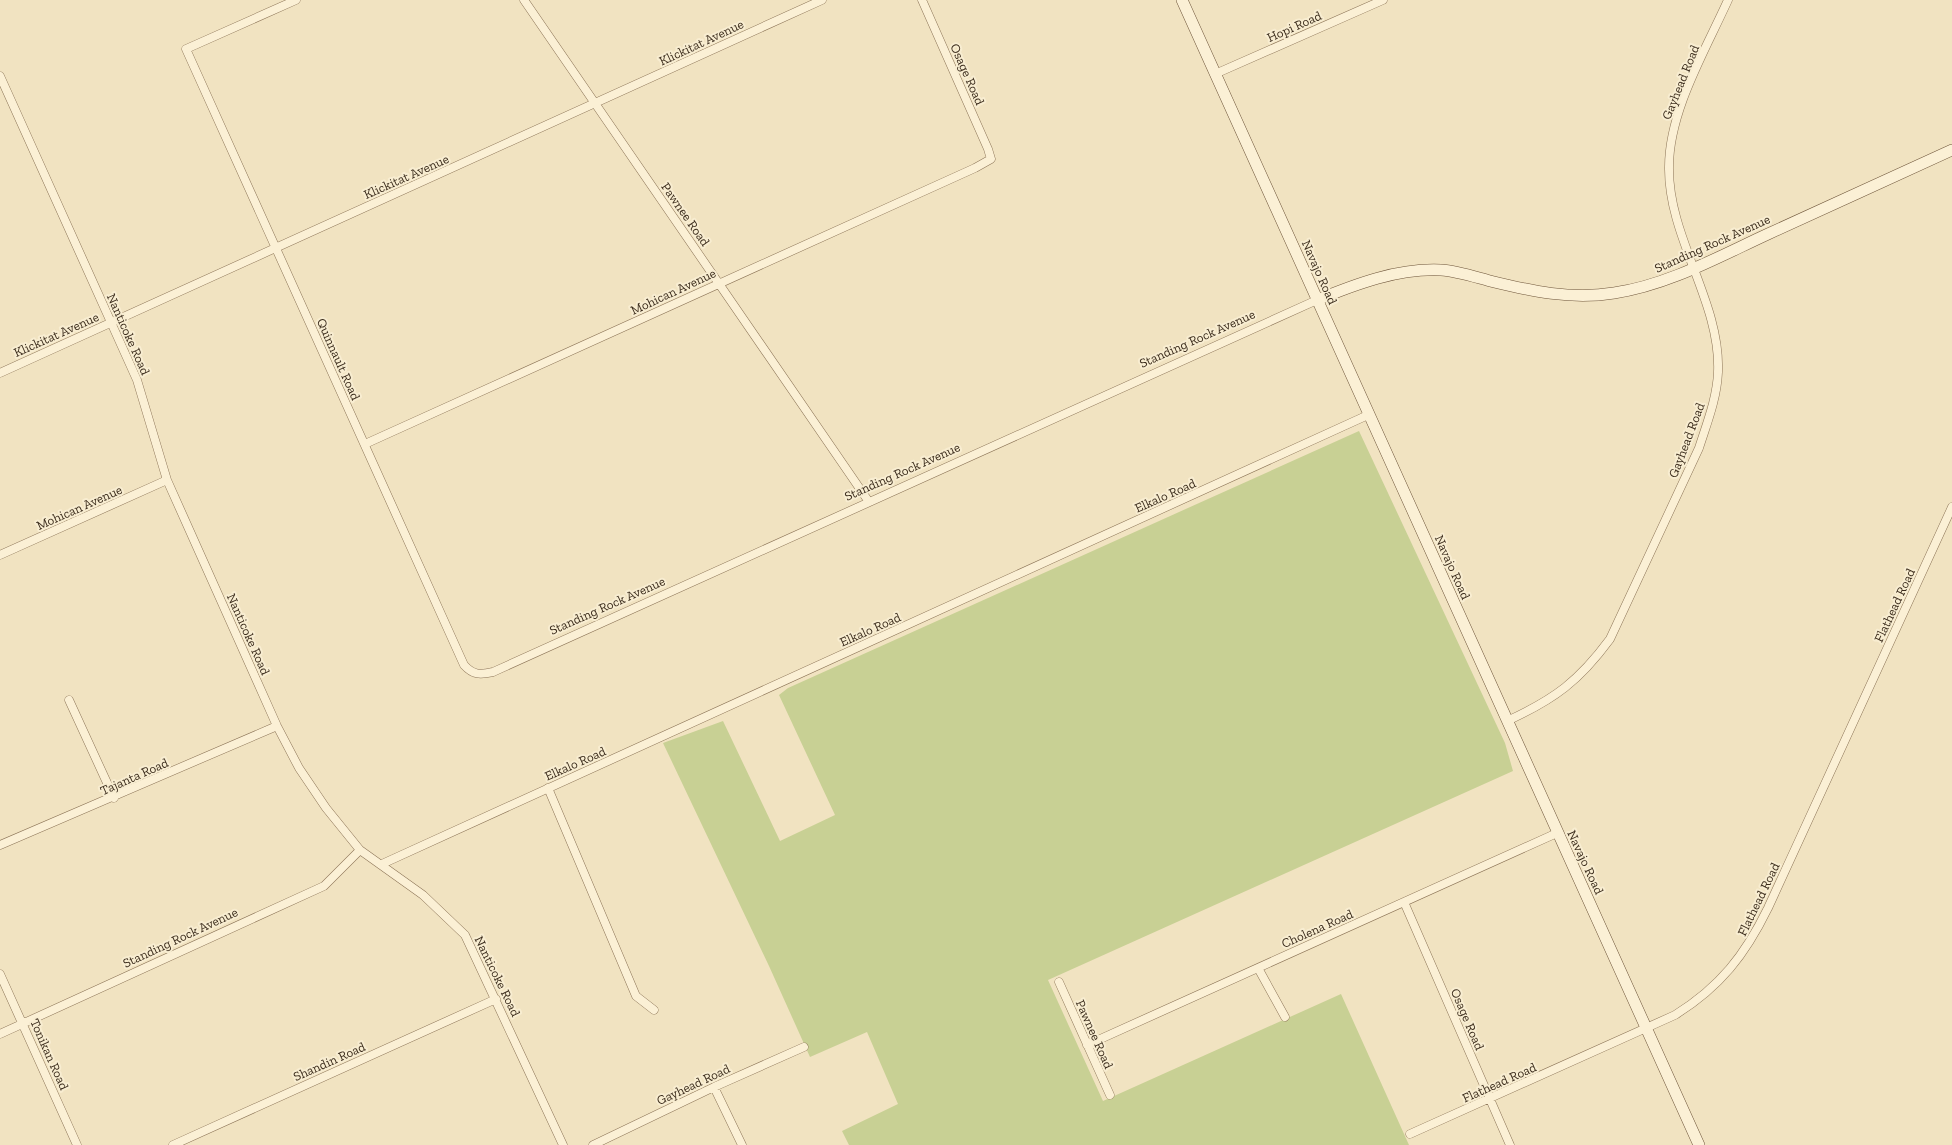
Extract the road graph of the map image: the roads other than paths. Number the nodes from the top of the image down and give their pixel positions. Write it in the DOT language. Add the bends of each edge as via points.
graph roads {
  1 [pos="296,0"];
  2 [pos="524,0"];
  3 [pos="822,0"];
  4 [pos="922,0"];
  5 [pos="1182,0"];
  6 [pos="1383,0"];
  7 [pos="1728,0"];
  8 [pos="1215,74"];
  9 [pos="0,76"];
  10 [pos="597,103"];
  11 [pos="1952,150"];
  12 [pos="991,159"];
  13 [pos="276,248"];
  14 [pos="1693,269"];
  15 [pos="719,283"];
  16 [pos="1317,300"];
  17 [pos="111,322"];
  18 [pos="0,373"];
  19 [pos="1368,415"];
  20 [pos="365,444"];
  21 [pos="167,480"];
  22 [pos="869,502"];
  23 [pos="1952,507"];
  24 [pos="0,555"];
  25 [pos="475,674"];
  26 [pos="69,700"];
  27 [pos="1508,721"];
  28 [pos="277,726"];
  29 [pos="548,788"];
  30 [pos="114,798"];
  31 [pos="1557,833"];
  32 [pos="0,846"];
  33 [pos="360,850"];
  34 [pos="382,864"];
  35 [pos="1404,902"];
  36 [pos="1258,968"];
  37 [pos="0,974"];
  38 [pos="1059,982"];
  39 [pos="496,999"];
  40 [pos="654,1010"];
  41 [pos="1285,1017"];
  42 [pos="23,1024"];
  43 [pos="1647,1029"];
  44 [pos="0,1034"];
  45 [pos="1087,1045"];
  46 [pos="804,1047"];
  47 [pos="714,1087"];
  48 [pos="1110,1095"];
  49 [pos="1489,1100"];
  50 [pos="1410,1134"];
  51 [pos="77,1145"];
  52 [pos="173,1145"];
  53 [pos="563,1145"];
  54 [pos="594,1145"];
  55 [pos="742,1145"];
  56 [pos="1510,1145"];
  57 [pos="1699,1145"];
  1 -- 13 [label="street, Quinnault Road" via="186,49"];
  2 -- 10 [label="street, Pawnee Road"];
  3 -- 10 [label="street, Klickitat Avenue"];
  4 -- 12 [label="street, Osage Road"];
  5 -- 8 [label="main road, Navajo Road"];
  6 -- 8 [label="street, Hopi Road"];
  7 -- 14 [label="street, Gayhead Road" via="1681,103 1670,145 1670,187 1677,222"];
  8 -- 16 [label="main road, Navajo Road"];
  9 -- 17 [label="street, Nanticoke Road"];
  10 -- 13 [label="street, Klickitat Avenue"];
  10 -- 15 [label="street, Pawnee Road"];
  11 -- 14 [label="main road, Standing Rock Avenue"];
  12 -- 15 [label="street, Mohican Avenue"];
  13 -- 17 [label="street, Klickitat Avenue"];
  13 -- 20 [label="street, Quinnault Road"];
  14 -- 16 [label="main road, Standing Rock Avenue" via="1642,287 1580,296 1534,292 1442,270 1416,270 1382,277"];
  14 -- 27 [label="street, Gayhead Road" via="1710,318 1718,371 1715,395 1699,448 1610,639 1574,682 1552,698"];
  15 -- 20 [label="street, Mohican Avenue"];
  15 -- 22 [label="street, Pawnee Road"];
  16 -- 19 [label="main road, Navajo Road"];
  16 -- 22 [label="street, Standing Rock Avenue"];
  17 -- 18 [label="street, Klickitat Avenue"];
  17 -- 21 [label="street, Nanticoke Road" via="144,401"];
  19 -- 27 [label="main road, Navajo Road"];
  19 -- 29 [label="street, Elkalo Road"];
  20 -- 25 [label="street, Quinnault Road" via="464,665 469,672"];
  21 -- 24 [label="street, Mohican Avenue"];
  21 -- 28 [label="street, Nanticoke Road"];
  22 -- 25 [label="street, Standing Rock Avenue" via="493,672"];
  23 -- 43 [label="street, Flathead Road" via="1756,932 1742,954 1718,982 1691,1005"];
  26 -- 30 [label="street"];
  27 -- 31 [label="main road, Navajo Road"];
  28 -- 30 [label="street, Tajanta Road"];
  28 -- 33 [label="street, Nanticoke Road" via="299,768 326,808"];
  29 -- 34 [label="street, Elkalo Road"];
  29 -- 40 [label="street" via="636,996"];
  30 -- 32 [label="street, Tajanta Road"];
  31 -- 35 [label="street, Cholena Road"];
  31 -- 43 [label="main road, Navajo Road"];
  33 -- 34 [label="street, Nanticoke Road"];
  33 -- 42 [label="street, Standing Rock Avenue" via="324,886"];
  34 -- 39 [label="street, Nanticoke Road" via="423,895 465,935"];
  35 -- 36 [label="street, Cholena Road"];
  35 -- 49 [label="street, Osage Road"];
  36 -- 41 [label="street"];
  36 -- 45 [label="street, Cholena Road"];
  37 -- 42 [label="street, Tonikan Road"];
  38 -- 45 [label="street, Pawnee Road"];
  39 -- 52 [label="street, Shandin Road"];
  39 -- 53 [label="street, Nanticoke Road"];
  42 -- 44 [label="street, Standing Rock Avenue"];
  42 -- 51 [label="street, Tonikan Road"];
  43 -- 49 [label="street, Flathead Road"];
  43 -- 57 [label="main road, Navajo Road"];
  45 -- 48 [label="street, Pawnee Road"];
  46 -- 47 [label="street, Gayhead Road"];
  47 -- 54 [label="street, Gayhead Road"];
  47 -- 55 [label="street"];
  49 -- 50 [label="street, Flathead Road"];
  49 -- 56 [label="street, Osage Road"];
}
